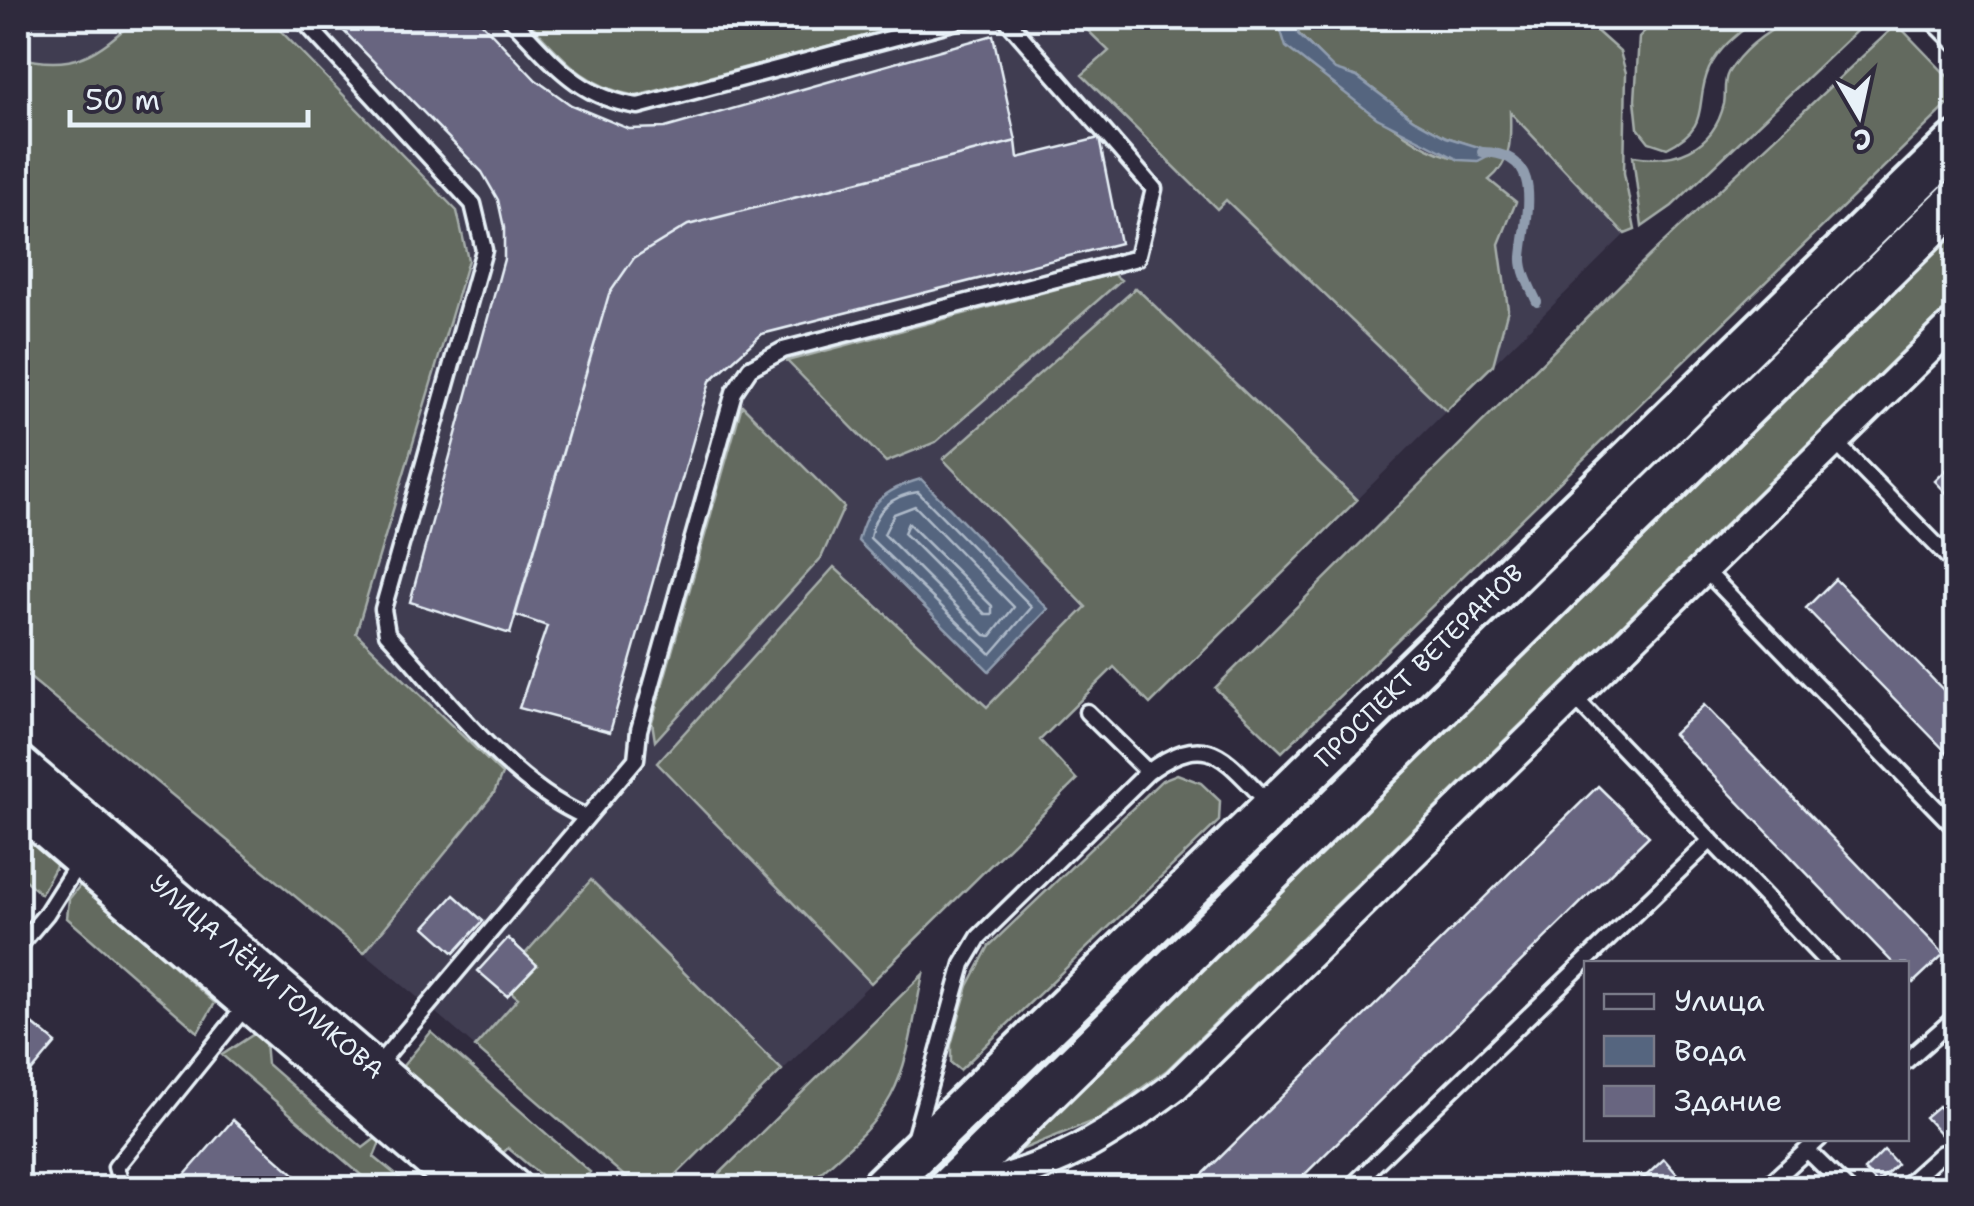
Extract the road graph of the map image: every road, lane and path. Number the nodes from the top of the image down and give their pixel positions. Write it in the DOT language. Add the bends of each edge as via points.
graph roads {
  1 [pos="301,18"];
  2 [pos="510,18"];
  3 [pos="968,18"];
  4 [pos="1006,18"];
  5 [pos="1930,18"];
  6 [pos="1956,44"];
  7 [pos="1956,142"];
  8 [pos="1956,201"];
  9 [pos="1956,322"];
  10 [pos="1834,442"];
  11 [pos="1956,564"];
  12 [pos="1704,568"];
  13 [pos="1573,696"];
  14 [pos="1087,712"];
  15 [pos="18,762"];
  16 [pos="1148,772"];
  17 [pos="18,806"];
  18 [pos="1273,807"];
  19 [pos="584,816"];
  20 [pos="1956,829"];
  21 [pos="1712,840"];
  22 [pos="91,847"];
  23 [pos="18,946"];
  24 [pos="1586,961"];
  25 [pos="1826,961"];
  26 [pos="1584,963"];
  27 [pos="258,991"];
  28 [pos="1953,1025"];
  29 [pos="1909,1053"];
  30 [pos="363,1081"];
  31 [pos="1817,1141"];
  32 [pos="1807,1150"];
  33 [pos="1942,1153"];
  34 [pos="894,1175"];
  35 [pos="122,1188"];
  36 [pos="462,1188"];
  37 [pos="514,1188"];
  38 [pos="949,1188"];
  39 [pos="972,1188"];
  40 [pos="1350,1188"];
  41 [pos="1765,1188"];
  42 [pos="1846,1188"];
  43 [pos="1904,1188"];
  1 -- 19 [label="lane" via="473,204 484,250 384,609 387,633 508,762 554,803"];
  2 -- 3 [label="lane" via="577,86 608,102 638,106"];
  4 -- 19 [label="lane" via="1154,189 1138,258 782,350 750,368 734,392 636,758"];
  5 -- 6 [label="lane"];
  7 -- 18 [label="main road, ПРОСПЕКТ ВЕТЕРАНОВ"];
  8 -- 38 [label="main road, ПРОСПЕКТ ВЕТЕРАНОВ"];
  9 -- 10 [label="street"];
  10 -- 11 [label="lane"];
  10 -- 12 [label="street"];
  12 -- 13 [label="street"];
  12 -- 20 [label="lane"];
  13 -- 21 [label="lane"];
  13 -- 39 [label="street" via="1176,1085 1108,1137 1029,1174"];
  14 -- 16 [label="lane"];
  15 -- 22 [label="street, УЛИЦА ЛЁНИ ГОЛИКОВА"];
  16 -- 18 [label="lane" via="1176,751 1198,748 1218,755"];
  16 -- 34 [label="lane" via="979,936 957,982"];
  17 -- 22 [label="street, УЛИЦА ЛЁНИ ГОЛИКОВА"];
  18 -- 34 [label="main road, ПРОСПЕКТ ВЕТЕРАНОВ"];
  19 -- 30 [label="lane"];
  21 -- 24 [label="lane"];
  21 -- 25 [label="lane"];
  22 -- 23 [label="lane"];
  22 -- 27 [label="street, УЛИЦА ЛЁНИ ГОЛИКОВА"];
  26 -- 40 [label="lane"];
  27 -- 30 [label="street, УЛИЦА ЛЁНИ ГОЛИКОВА"];
  27 -- 35 [label="lane" via="116,1167"];
  28 -- 29 [label="lane"];
  30 -- 36 [label="street, УЛИЦА ЛЁНИ ГОЛИКОВА"];
  30 -- 37 [label="street, УЛИЦА ЛЁНИ ГОЛИКОВА"];
  31 -- 32 [label="lane"];
  32 -- 41 [label="lane"];
  32 -- 42 [label="lane"];
  33 -- 43 [label="lane"];
}
